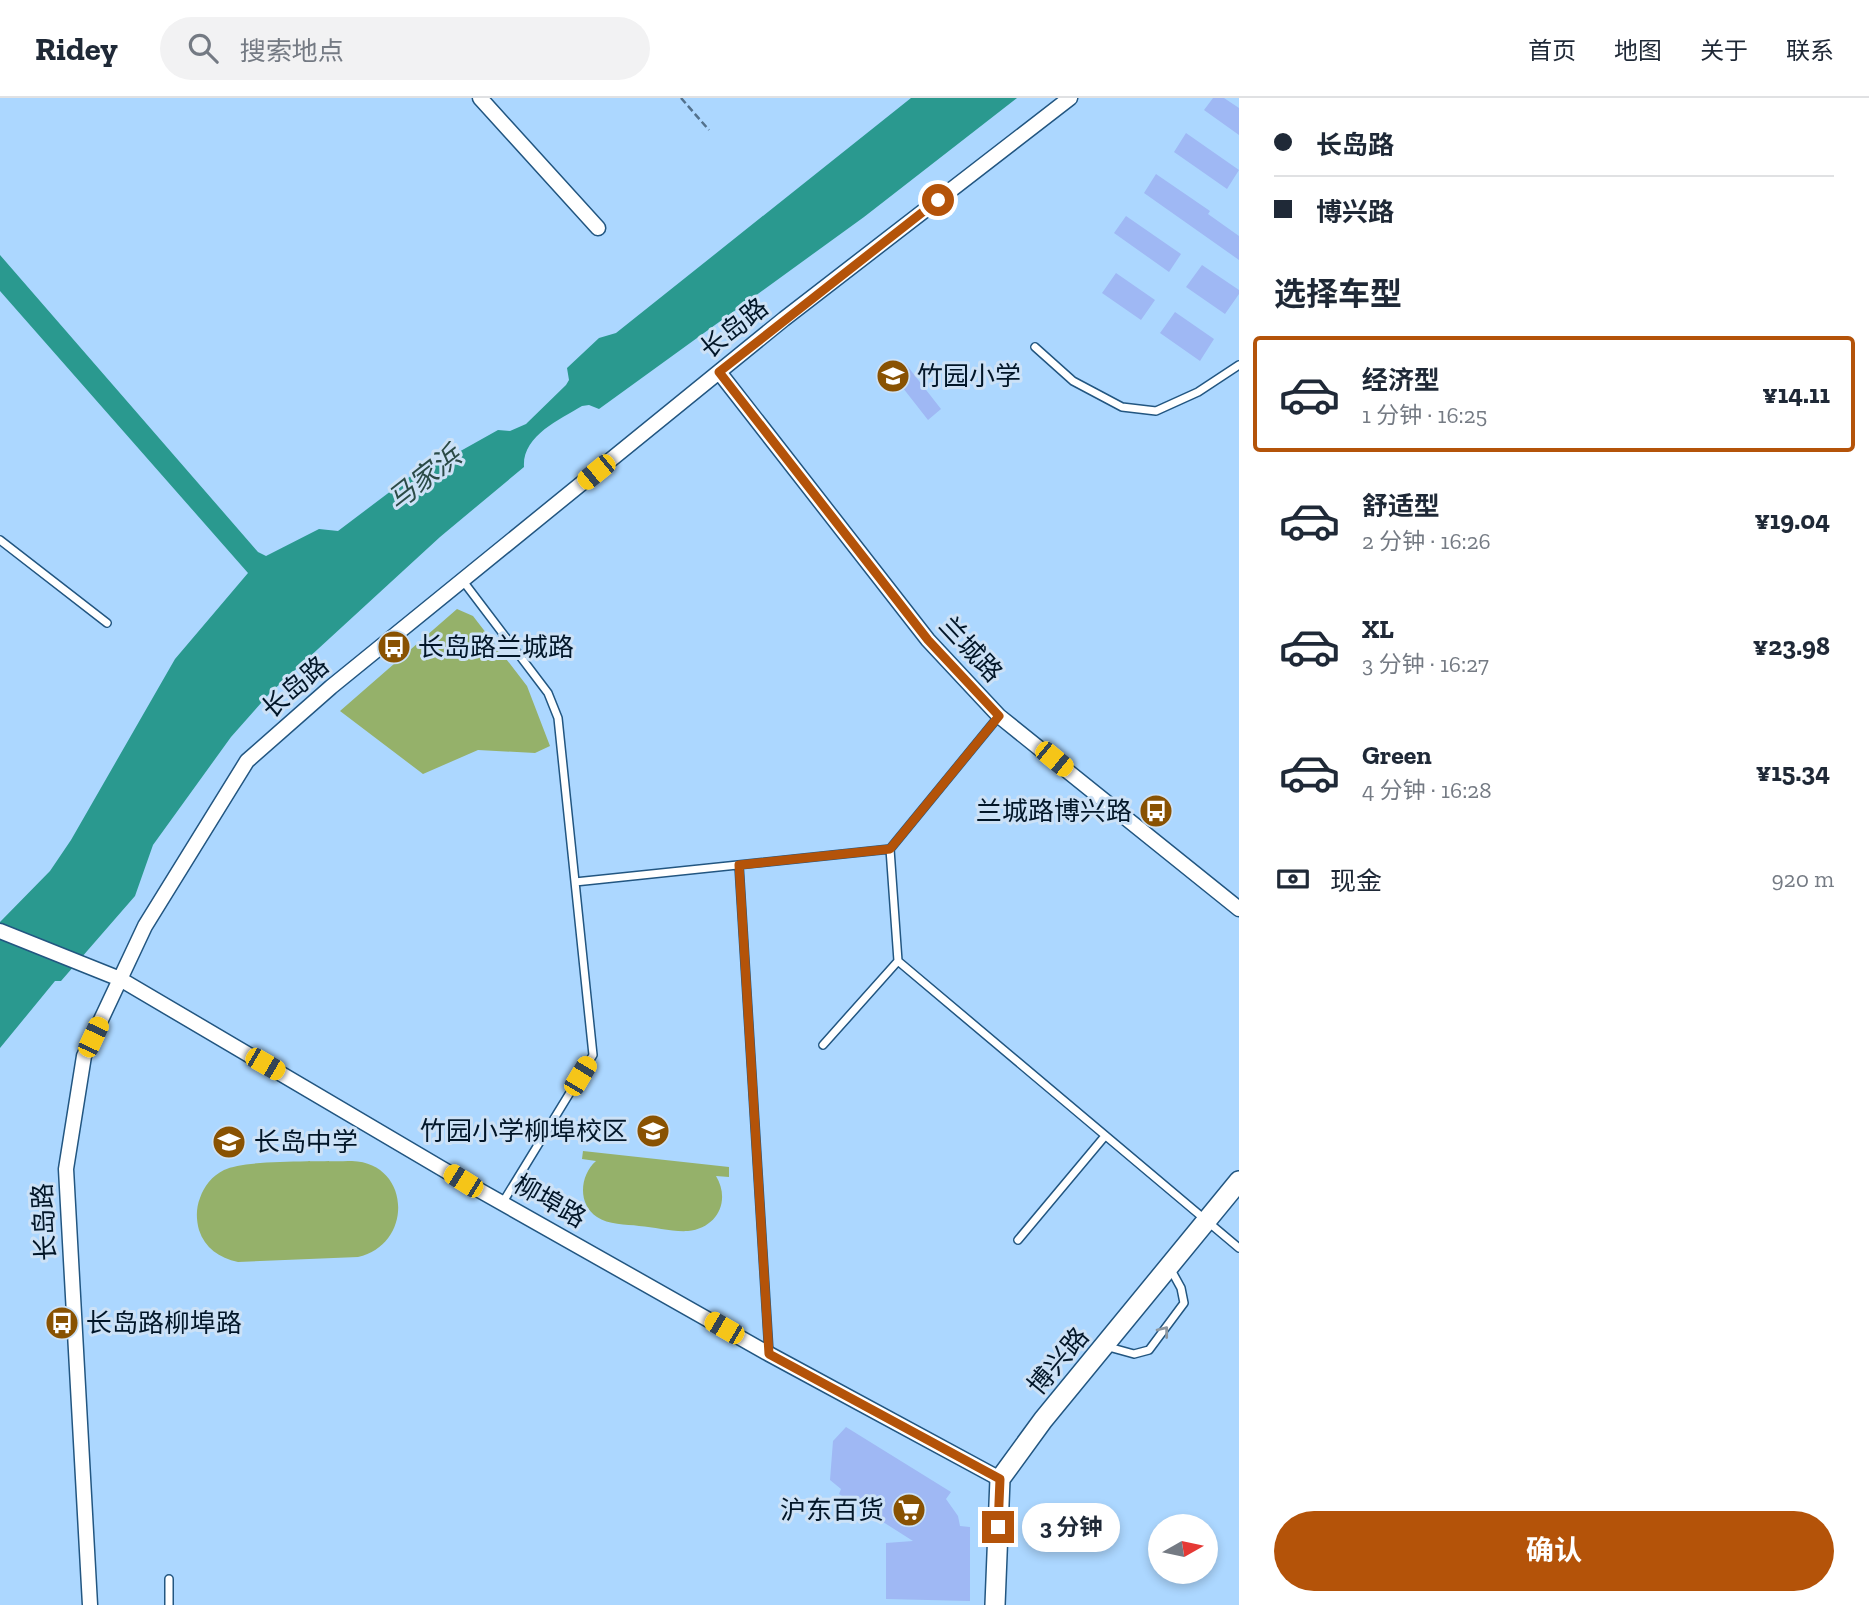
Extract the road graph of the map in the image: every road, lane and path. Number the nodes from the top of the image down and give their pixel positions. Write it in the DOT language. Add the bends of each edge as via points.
graph roads {
  1 [pos="480,98"];
  2 [pos="681,98"];
  3 [pos="1070,98"];
  4 [pos="709,131"];
  5 [pos="598,228"];
  6 [pos="1035,347"];
  7 [pos="1239,365"];
  8 [pos="719,372"];
  9 [pos="0,540"];
  10 [pos="462,580"];
  11 [pos="107,623"];
  12 [pos="999,716"];
  13 [pos="890,849"];
  14 [pos="739,865"];
  15 [pos="575,882"];
  16 [pos="1239,909"];
  17 [pos="0,931"];
  18 [pos="898,961"];
  19 [pos="120,979"];
  20 [pos="822,1045"];
  21 [pos="1105,1136"];
  22 [pos="1239,1181"];
  23 [pos="503,1202"];
  24 [pos="1208,1221"];
  25 [pos="1018,1240"];
  26 [pos="1239,1248"];
  27 [pos="1169,1268"];
  28 [pos="1105,1346"];
  29 [pos="769,1354"];
  30 [pos="1000,1479"];
  31 [pos="169,1579"];
  32 [pos="90,1605"];
  33 [pos="169,1605"];
  34 [pos="995,1605"];
  1 -- 5 [label="street"];
  2 -- 4 [label="path"];
  3 -- 8 [label="street, 长岛路"];
  6 -- 7 [label="lane" via="1073,381 1122,407 1156,411"];
  8 -- 10 [label="street, 长岛路"];
  8 -- 12 [label="street, 兰城路" via="928,640"];
  9 -- 11 [label="lane"];
  10 -- 15 [label="lane" via="548,693 558,718"];
  10 -- 19 [label="street, 长岛路" via="247,761 145,926"];
  12 -- 13 [label="lane"];
  12 -- 16 [label="street, 兰城路"];
  13 -- 14 [label="lane"];
  13 -- 18 [label="lane"];
  14 -- 15 [label="lane"];
  14 -- 29 [label="lane"];
  15 -- 23 [label="lane" via="593,1055"];
  17 -- 19 [label="street, 柳埠路"];
  18 -- 20 [label="lane"];
  18 -- 21 [label="lane"];
  19 -- 23 [label="street, 柳埠路"];
  19 -- 32 [label="street, 长岛路" via="84,1056 66,1169"];
  21 -- 24 [label="lane"];
  21 -- 25 [label="lane"];
  22 -- 24 [label="street, 博兴路"];
  23 -- 29 [label="street, 柳埠路"];
  24 -- 26 [label="lane"];
  24 -- 27 [label="street, 博兴路"];
  27 -- 28 [label="street, 博兴路"];
  28 -- 27 [label="lane, one-way" via="1134,1354 1149,1350 1184,1303"];
  28 -- 30 [label="street, 博兴路"];
  29 -- 30 [label="street, 柳埠路"];
  30 -- 34 [label="street"];
  31 -- 33 [label="lane"];
}
